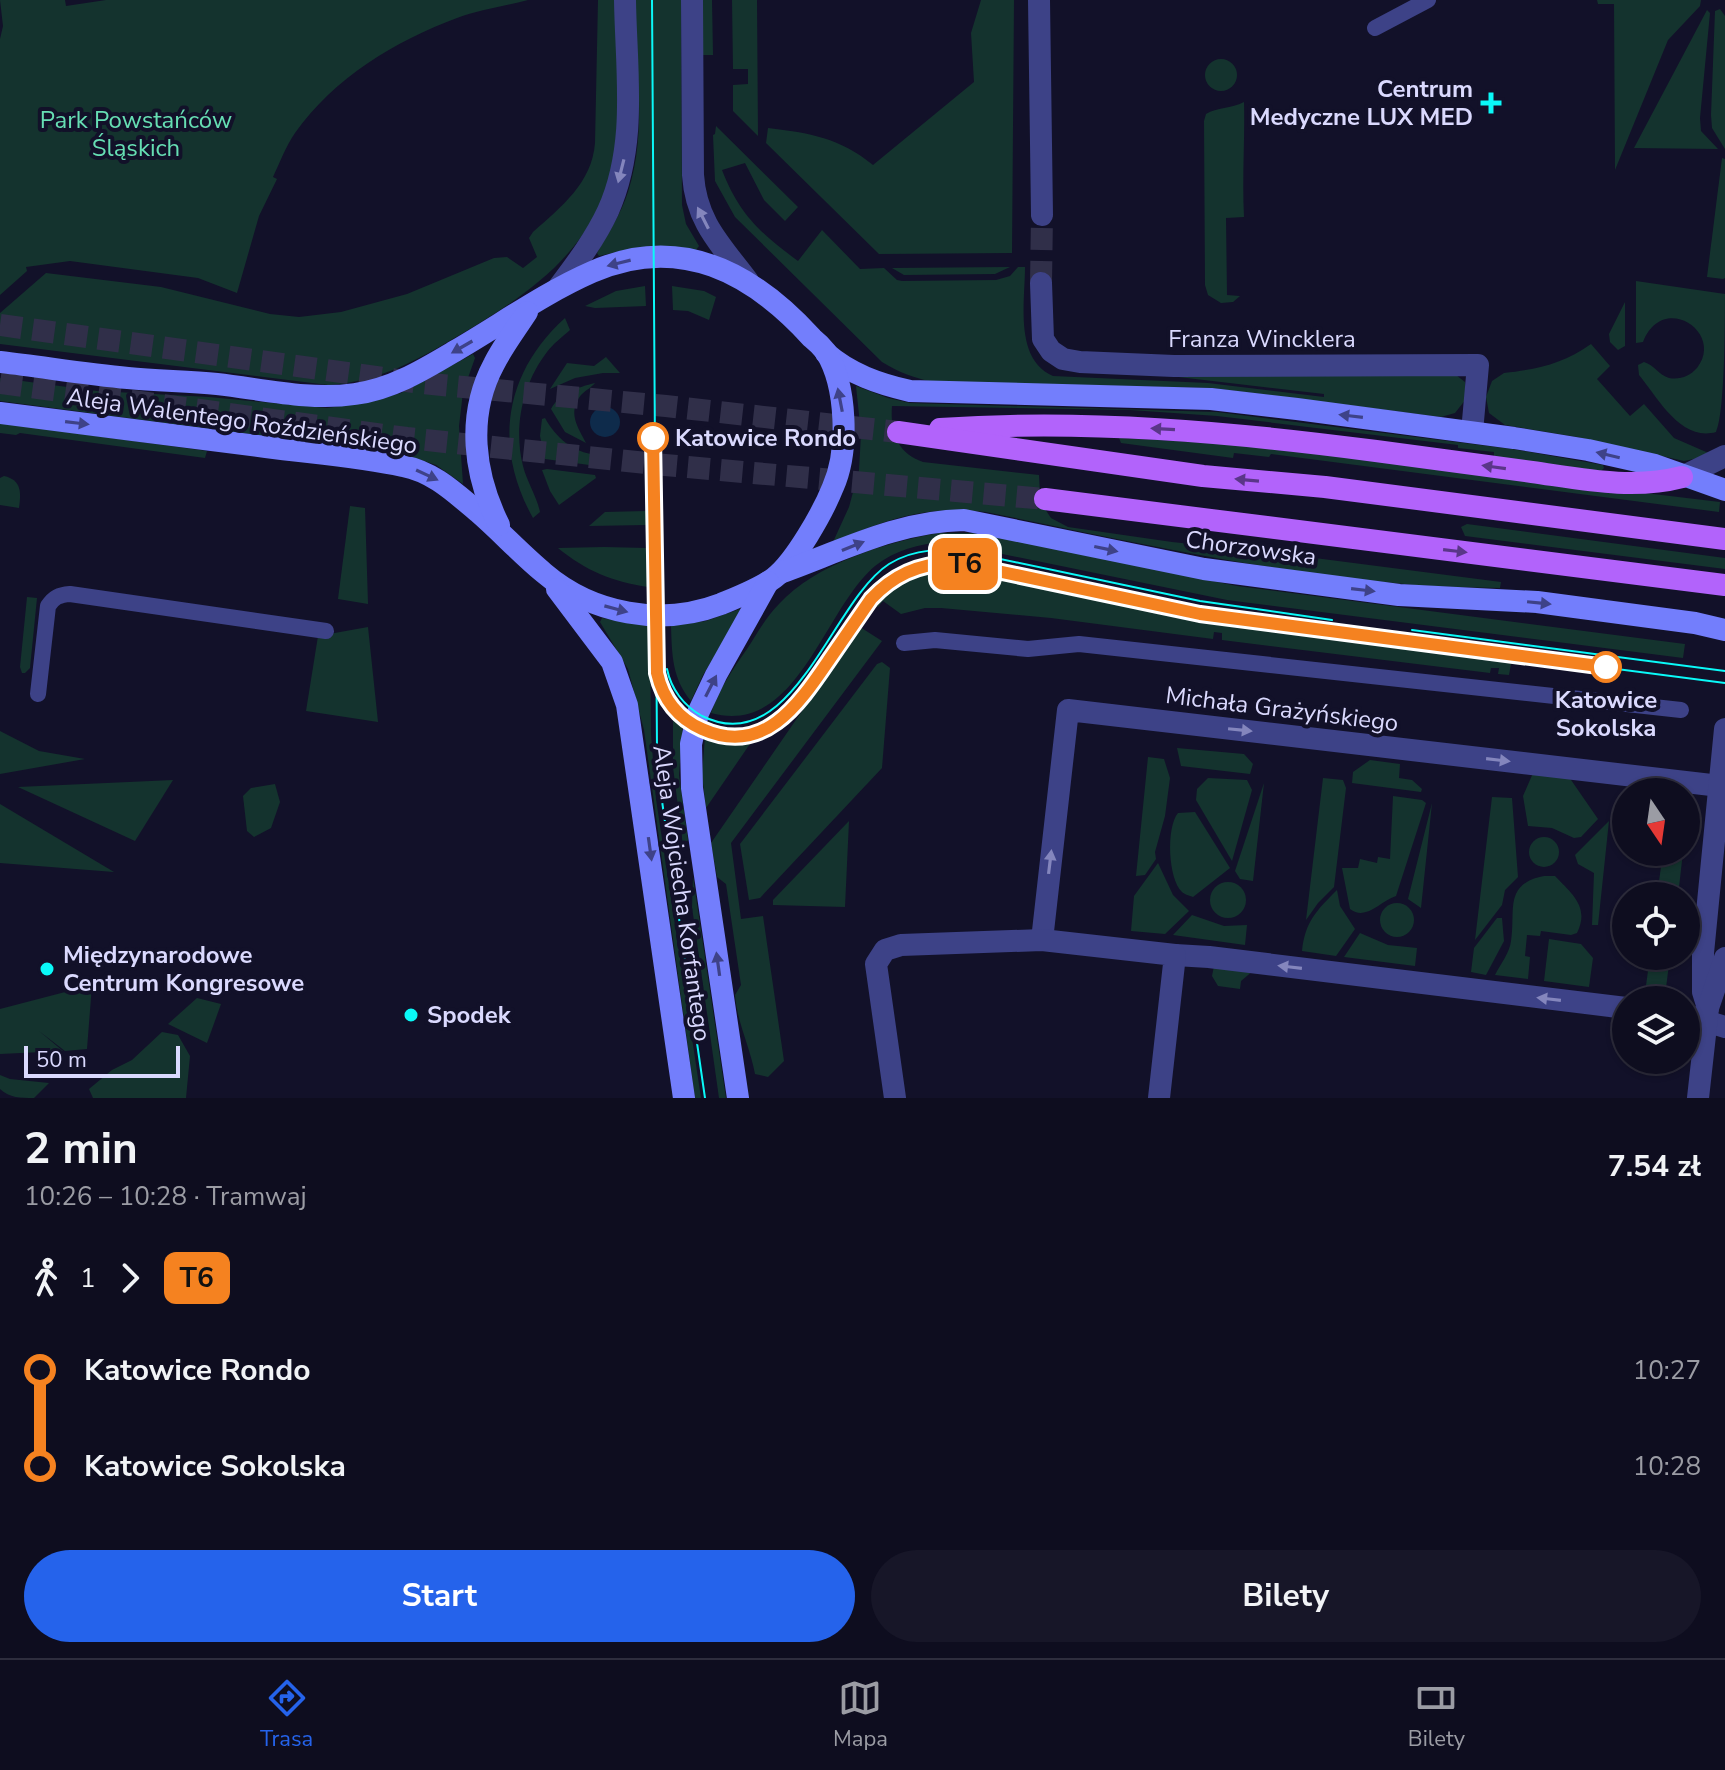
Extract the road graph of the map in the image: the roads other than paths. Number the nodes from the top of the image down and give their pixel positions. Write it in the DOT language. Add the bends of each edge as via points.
graph roads {
  1 [pos="625,0"];
  2 [pos="692,0"];
  3 [pos="1039,0"];
  4 [pos="1428,0"];
  5 [pos="1375,28"];
  6 [pos="1042,215"];
  7 [pos="748,281"];
  8 [pos="1041,283"];
  9 [pos="558,288"];
  10 [pos="530,307"];
  11 [pos="826,353"];
  12 [pos="0,362"];
  13 [pos="0,413"];
  14 [pos="1472,432"];
  15 [pos="1725,456"];
  16 [pos="1682,477"];
  17 [pos="1725,490"];
  18 [pos="1045,499"];
  19 [pos="504,534"];
  20 [pos="1725,539"];
  21 [pos="546,575"];
  22 [pos="774,578"];
  23 [pos="1725,585"];
  24 [pos="1725,630"];
  25 [pos="326,631"];
  26 [pos="904,643"];
  27 [pos="38,694"];
  28 [pos="1681,710"];
  29 [pos="1725,729"];
  30 [pos="1720,786"];
  31 [pos="1042,940"];
  32 [pos="1175,955"];
  33 [pos="1725,958"];
  34 [pos="1612,1006"];
  35 [pos="1706,1018"];
  36 [pos="684,1098"];
  37 [pos="738,1098"];
  38 [pos="895,1098"];
  39 [pos="1159,1098"];
  40 [pos="1698,1098"];
  1 -- 9 [label="street, one-way" via="628,140 623,167 608,211"];
  7 -- 2 [label="street, one-way" via="712,234 695,199"];
  3 -- 6 [label="street"];
  4 -- 5 [label="street"];
  7 -- 9 [label="main road, Aleja Walentego Roździeńskiego, one-way" via="698,261 653,257 611,265"];
  7 -- 11 [label="main road, Aleja Walentego Roździeńskiego" via="775,300"];
  8 -- 14 [label="street, Franza Wincklera" via="1043,339 1063,359 1174,366 1478,365"];
  9 -- 10 [label="main road, Aleja Walentego Roździeńskiego"];
  10 -- 12 [label="main road, Aleja Walentego Roździeńskiego, one-way" via="416,374 342,396"];
  10 -- 19 [label="main road" via="493,365 478,416 482,487"];
  14 -- 11 [label="main road, one-way" via="1211,399 910,391 874,382"];
  22 -- 11 [label="main road, Aleja Wojciecha Korfantego, one-way" via="812,527 841,460 843,417"];
  13 -- 19 [label="main road, Aleja Walentego Roździeńskiego, one-way" via="404,466 445,484"];
  16 -- 14 [label="main road, one-way" via="1655,465 1588,450"];
  15 -- 16 [label="street"];
  16 -- 17 [label="main road"];
  16 -- 20 [label="main road" via="1646,484 1592,480 1268,437 1155,429 992,425 898,432 1203,476"];
  18 -- 23 [label="main road, Chorzowska, one-way"];
  19 -- 21 [label="main road, Aleja Walentego Roździeńskiego"];
  21 -- 22 [label="main road, Chorzowska, one-way" via="600,605 655,616 709,608"];
  21 -- 36 [label="main road, Aleja Wojciecha Korfantego, one-way" via="612,662 627,705"];
  22 -- 24 [label="main road, Chorzowska, one-way" via="898,529 964,520 1204,569 1399,595 1537,602"];
  37 -- 22 [label="main road, Aleja Wojciecha Korfantego, one-way" via="692,788 691,744 706,693"];
  25 -- 27 [label="street" via="59,594 48,606"];
  26 -- 28 [label="street" via="935,640 1028,649 1079,644"];
  29 -- 30 [label="street"];
  31 -- 30 [label="street, Michała Grażyńskiego, one-way" via="1068,710"];
  30 -- 35 [label="street" via="1703,953"];
  31 -- 32 [label="street"];
  31 -- 38 [label="street" via="885,950 876,964"];
  34 -- 32 [label="street, one-way"];
  32 -- 39 [label="street"];
  33 -- 35 [label="street"];
  35 -- 40 [label="street"];
}
